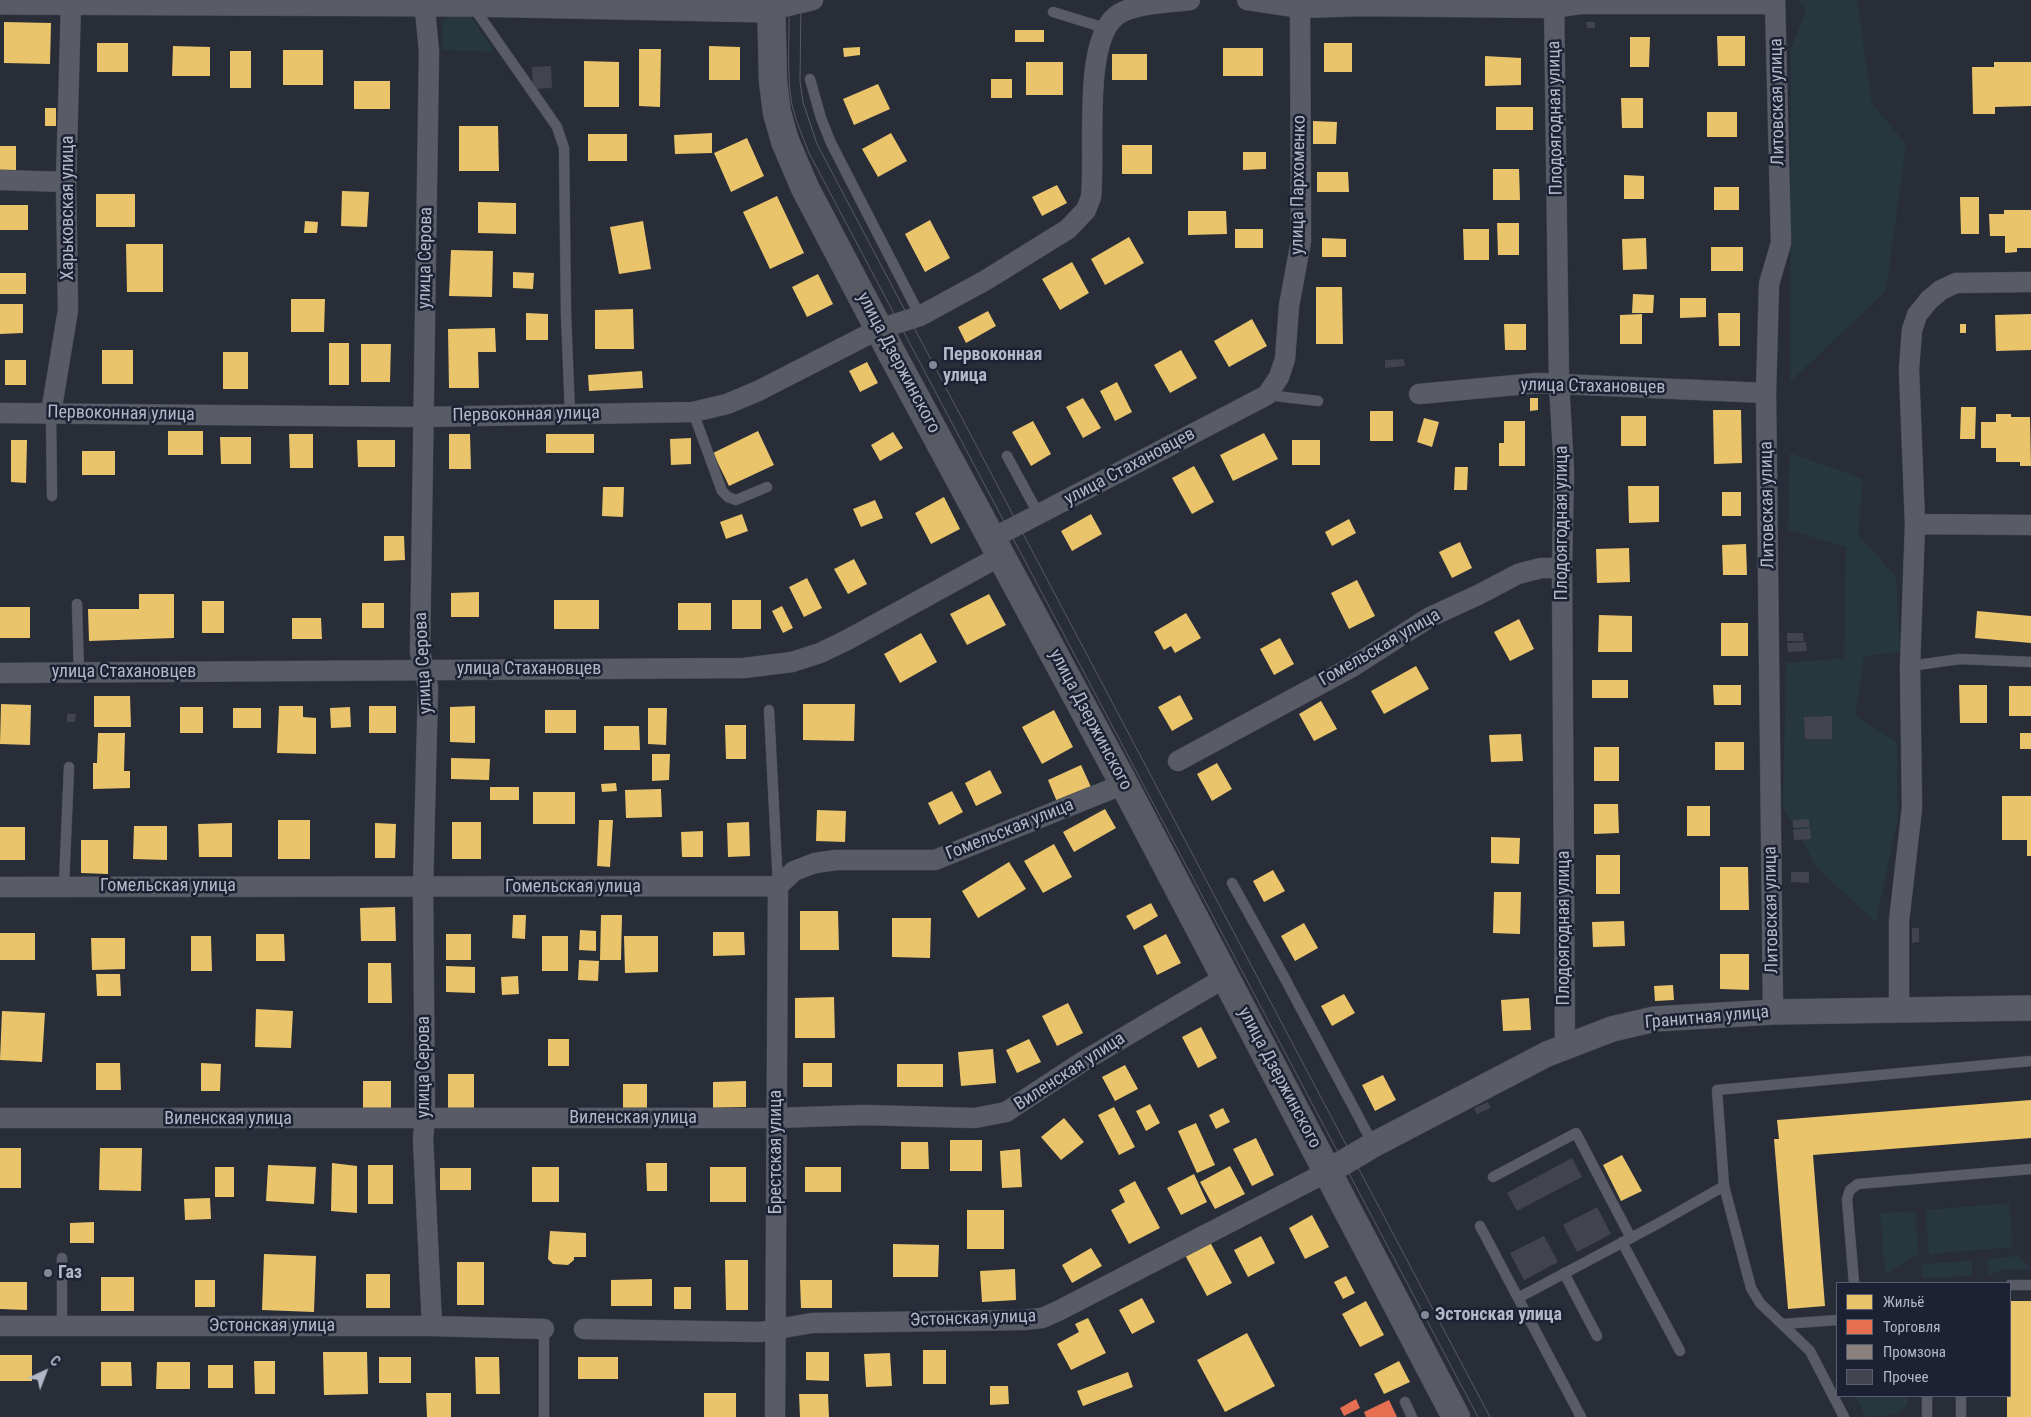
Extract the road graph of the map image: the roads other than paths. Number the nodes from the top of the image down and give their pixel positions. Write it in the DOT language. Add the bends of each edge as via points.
graph roads {
  1 [pos="814,0"];
  2 [pos="1190,0"];
  3 [pos="1247,0"];
  4 [pos="0,2"];
  5 [pos="424,2"];
  6 [pos="1775,2"];
  7 [pos="72,3"];
  8 [pos="471,4"];
  9 [pos="1301,4"];
  10 [pos="1554,4"];
  11 [pos="771,5"];
  12 [pos="1053,12"];
  13 [pos="1105,28"];
  14 [pos="810,79"];
  15 [pos="0,180"];
  16 [pos="66,182"];
  17 [pos="2031,282"];
  18 [pos="920,316"];
  19 [pos="879,329"];
  20 [pos="1559,383"];
  21 [pos="1419,394"];
  22 [pos="1766,394"];
  23 [pos="1267,395"];
  24 [pos="1318,401"];
  25 [pos="51,412"];
  26 [pos="693,412"];
  27 [pos="0,413"];
  28 [pos="570,414"];
  29 [pos="423,417"];
  30 [pos="1007,456"];
  31 [pos="767,487"];
  32 [pos="52,496"];
  33 [pos="1039,515"];
  34 [pos="1915,524"];
  35 [pos="2031,525"];
  36 [pos="998,547"];
  37 [pos="1562,568"];
  38 [pos="77,604"];
  39 [pos="2031,662"];
  40 [pos="1910,666"];
  41 [pos="423,669"];
  42 [pos="0,673"];
  43 [pos="80,673"];
  44 [pos="769,710"];
  45 [pos="1178,761"];
  46 [pos="69,767"];
  47 [pos="1124,784"];
  48 [pos="1232,883"];
  49 [pos="64,885"];
  50 [pos="0,886"];
  51 [pos="778,886"];
  52 [pos="423,888"];
  53 [pos="1226,977"];
  54 [pos="2031,1008"];
  55 [pos="1899,1010"];
  56 [pos="1773,1012"];
  57 [pos="1565,1046"];
  58 [pos="2031,1061"];
  59 [pos="0,1118"];
  60 [pos="425,1118"];
  61 [pos="776,1118"];
  62 [pos="1373,1145"];
  63 [pos="2031,1169"];
  64 [pos="1329,1171"];
  65 [pos="1493,1177"];
  66 [pos="1724,1186"];
  67 [pos="1480,1226"];
  68 [pos="1627,1240"];
  69 [pos="62,1258"];
  70 [pos="1564,1273"];
  71 [pos="1854,1282"];
  72 [pos="2011,1285"];
  73 [pos="2031,1285"];
  74 [pos="1518,1298"];
  75 [pos="1836,1320"];
  76 [pos="1783,1324"];
  77 [pos="0,1326"];
  78 [pos="62,1326"];
  79 [pos="432,1326"];
  80 [pos="544,1329"];
  81 [pos="584,1329"];
  82 [pos="776,1330"];
  83 [pos="1598,1336"];
  84 [pos="1680,1351"];
  85 [pos="1927,1397"];
  86 [pos="1961,1397"];
  87 [pos="1405,1402"];
  88 [pos="544,1417"];
  89 [pos="775,1417"];
  90 [pos="1412,1417"];
  91 [pos="1456,1417"];
  92 [pos="1581,1417"];
  93 [pos="1844,1417"];
  94 [pos="1927,1417"];
  95 [pos="1960,1417"];
  1 -- 11 [label="street"];
  2 -- 13 [label="street" via="1128,10 1116,16"];
  3 -- 9 [label="street"];
  4 -- 7 [label="street"];
  5 -- 7 [label="street"];
  5 -- 8 [label="street"];
  5 -- 29 [label="street, улица Серова" via="429,51"];
  6 -- 10 [label="street"];
  6 -- 22 [label="street, Литовская улица" via="1781,243 1769,284"];
  7 -- 16 [label="street, Харьковская улица"];
  8 -- 11 [label="street"];
  8 -- 28 [label="lane" via="557,127 564,148"];
  9 -- 10 [label="street"];
  9 -- 23 [label="street, улица Пархоменко" via="1301,241 1289,306 1285,359 1279,377"];
  10 -- 20 [label="street, Плодоягодная улица"];
  11 -- 19 [label="main road, улица Дзержинского" via="773,81 781,130 805,188"];
  12 -- 13 [label="lane"];
  13 -- 18 [label="street, Первоконная улица" via="1097,50 1094,73 1092,185 1086,210 1068,229"];
  14 -- 18 [label="lane" via="831,143"];
  15 -- 16 [label="street"];
  16 -- 25 [label="street, Харьковская улица" via="68,310"];
  17 -- 34 [label="street" via="1956,283 1929,300 1918,315 1912,330 1909,369"];
  18 -- 19 [label="street, Первоконная улица"];
  19 -- 26 [label="street, Первоконная улица" via="758,391 726,404"];
  19 -- 36 [label="main road, улица Дзержинского"];
  20 -- 21 [label="street, улица Стахановцев"];
  20 -- 22 [label="street, улица Стахановцев"];
  20 -- 37 [label="street, Плодоягодная улица" via="1564,470"];
  22 -- 56 [label="street, Литовская улица"];
  23 -- 24 [label="lane"];
  23 -- 33 [label="street, улица Стахановцев"];
  25 -- 27 [label="street, Первоконная улица"];
  25 -- 29 [label="street, Первоконная улица"];
  25 -- 32 [label="lane"];
  26 -- 28 [label="street, Первоконная улица"];
  26 -- 31 [label="lane" via="722,491 736,500"];
  28 -- 29 [label="street, Первоконная улица"];
  29 -- 41 [label="street, улица Серова" via="420,652"];
  30 -- 33 [label="lane"];
  33 -- 36 [label="street, улица Стахановцев"];
  34 -- 35 [label="street"];
  34 -- 40 [label="street"];
  36 -- 41 [label="street, улица Стахановцев" via="847,640 792,662 744,668"];
  36 -- 47 [label="main road, улица Дзержинского"];
  37 -- 45 [label="street, Гомельская улица" via="1541,568 1518,574 1430,617 1352,667"];
  37 -- 57 [label="street, Плодоягодная улица"];
  38 -- 43 [label="lane"];
  39 -- 40 [label="lane" via="1960,659"];
  40 -- 55 [label="street" via="1912,808 1899,921"];
  41 -- 43 [label="street, улица Стахановцев"];
  41 -- 52 [label="street, улица Серова" via="428,687"];
  42 -- 43 [label="street, улица Стахановцев"];
  44 -- 51 [label="lane"];
  46 -- 49 [label="lane"];
  47 -- 51 [label="street, Гомельская улица" via="934,860 815,863 794,871"];
  47 -- 53 [label="main road, улица Дзержинского"];
  48 -- 62 [label="lane"];
  49 -- 50 [label="street, Гомельская улица"];
  49 -- 52 [label="street, Гомельская улица"];
  51 -- 52 [label="street, Гомельская улица"];
  51 -- 61 [label="street, Брестская улица"];
  52 -- 60 [label="street, улица Серова"];
  53 -- 61 [label="street, Виленская улица" via="1082,1062 1006,1112 975,1118 864,1115"];
  53 -- 64 [label="main road, улица Дзержинского"];
  54 -- 55 [label="street, Гранитная улица"];
  55 -- 56 [label="street, Гранитная улица"];
  56 -- 57 [label="street, Гранитная улица" via="1656,1019 1612,1029"];
  57 -- 62 [label="street, Гранитная улица"];
  58 -- 66 [label="lane" via="1716,1090"];
  59 -- 60 [label="street, Виленская улица"];
  60 -- 61 [label="street, Виленская улица"];
  60 -- 79 [label="street, улица Серова" via="423,1138"];
  61 -- 82 [label="street, Брестская улица"];
  62 -- 64 [label="street, Гранитная улица"];
  63 -- 71 [label="lane" via="1858,1184 1850,1190 1847,1199"];
  64 -- 82 [label="street, Эстонская улица" via="1042,1318 812,1323"];
  64 -- 91 [label="main road, улица Дзержинского"];
  65 -- 68 [label="lane" via="1576,1133"];
  66 -- 68 [label="lane"];
  66 -- 76 [label="lane" via="1751,1288 1760,1303"];
  67 -- 74 [label="lane"];
  68 -- 70 [label="lane"];
  68 -- 84 [label="lane"];
  69 -- 78 [label="lane"];
  70 -- 74 [label="lane"];
  70 -- 83 [label="lane"];
  72 -- 73 [label="lane"];
  74 -- 92 [label="lane"];
  75 -- 76 [label="lane"];
  76 -- 93 [label="lane" via="1810,1351"];
  77 -- 78 [label="street, Эстонская улица"];
  78 -- 79 [label="street, Эстонская улица"];
  79 -- 80 [label="street, Эстонская улица"];
  80 -- 88 [label="lane"];
  81 -- 82 [label="street, Эстонская улица"];
  82 -- 89 [label="street, Брестская улица"];
  85 -- 94 [label="lane"];
  86 -- 95 [label="lane"];
  87 -- 90 [label="lane"];
}
